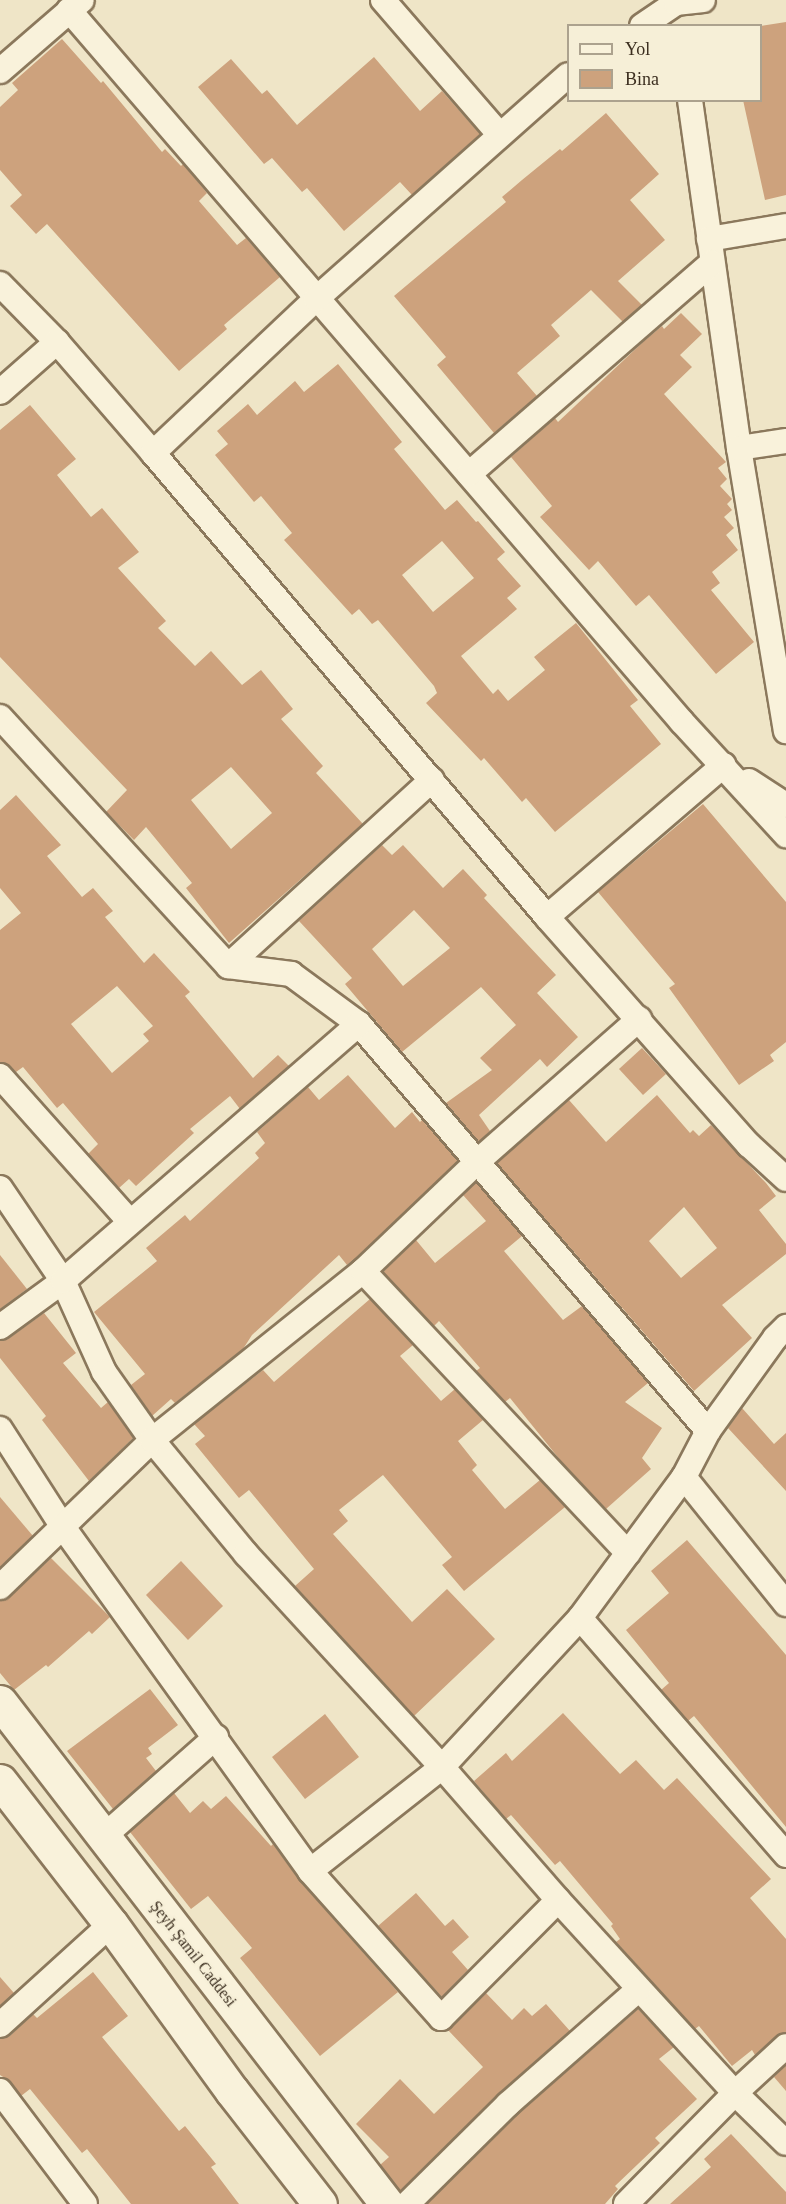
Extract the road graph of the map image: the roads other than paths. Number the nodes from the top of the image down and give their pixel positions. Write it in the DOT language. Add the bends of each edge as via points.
graph roads {
  1 [pos="382,0"];
  2 [pos="703,0"];
  3 [pos="75,5"];
  4 [pos="677,9"];
  5 [pos="646,24"];
  6 [pos="0,71"];
  7 [pos="567,76"];
  8 [pos="690,102"];
  9 [pos="499,134"];
  10 [pos="786,226"];
  11 [pos="709,239"];
  12 [pos="712,263"];
  13 [pos="0,284"];
  14 [pos="316,299"];
  15 [pos="57,342"];
  16 [pos="0,392"];
  17 [pos="786,441"];
  18 [pos="739,448"];
  19 [pos="153,453"];
  20 [pos="469,474"];
  21 [pos="779,658"];
  22 [pos="0,717"];
  23 [pos="786,731"];
  24 [pos="724,765"];
  25 [pos="432,780"];
  26 [pos="786,805"];
  27 [pos="786,835"];
  28 [pos="547,917"];
  29 [pos="228,966"];
  30 [pos="639,1019"];
  31 [pos="359,1024"];
  32 [pos="0,1077"];
  33 [pos="478,1161"];
  34 [pos="786,1179"];
  35 [pos="0,1188"];
  36 [pos="130,1222"];
  37 [pos="363,1271"];
  38 [pos="63,1281"];
  39 [pos="0,1327"];
  40 [pos="782,1338"];
  41 [pos="708,1431"];
  42 [pos="1,1433"];
  43 [pos="152,1440"];
  44 [pos="684,1477"];
  45 [pos="63,1527"];
  46 [pos="628,1553"];
  47 [pos="0,1587"];
  48 [pos="786,1604"];
  49 [pos="580,1618"];
  50 [pos="0,1702"];
  51 [pos="216,1737"];
  52 [pos="442,1767"];
  53 [pos="0,1781"];
  54 [pos="103,1837"];
  55 [pos="786,1855"];
  56 [pos="310,1871"];
  57 [pos="558,1900"];
  58 [pos="111,1923"];
  59 [pos="639,1989"];
  60 [pos="0,2025"];
  61 [pos="786,2046"];
  62 [pos="0,2091"];
  63 [pos="735,2093"];
  64 [pos="786,2144"];
  65 [pos="86,2204"];
  66 [pos="320,2204"];
  67 [pos="387,2204"];
  68 [pos="407,2204"];
  69 [pos="626,2204"];
  1 -- 9 [label="street"];
  2 -- 4 [label="street"];
  3 -- 6 [label="street"];
  3 -- 14 [label="street"];
  4 -- 5 [label="street"];
  7 -- 9 [label="street"];
  8 -- 11 [label="street"];
  9 -- 14 [label="street"];
  10 -- 11 [label="street"];
  11 -- 12 [label="street"];
  12 -- 18 [label="street"];
  12 -- 20 [label="street"];
  13 -- 15 [label="street"];
  14 -- 19 [label="street"];
  14 -- 20 [label="street"];
  15 -- 16 [label="street"];
  15 -- 19 [label="street"];
  17 -- 18 [label="street"];
  18 -- 21 [label="street"];
  19 -- 25 [label="street"];
  20 -- 24 [label="street" via="682,722"];
  21 -- 23 [label="street"];
  22 -- 29 [label="street"];
  24 -- 26 [label="street"];
  24 -- 27 [label="street"];
  24 -- 28 [label="street"];
  25 -- 28 [label="street"];
  25 -- 29 [label="street"];
  28 -- 30 [label="street"];
  29 -- 31 [label="street" via="291,974"];
  30 -- 33 [label="street"];
  30 -- 34 [label="street" via="749,1145"];
  31 -- 33 [label="street"];
  31 -- 36 [label="street"];
  32 -- 36 [label="street"];
  33 -- 37 [label="street"];
  33 -- 41 [label="street"];
  35 -- 38 [label="street"];
  36 -- 38 [label="street"];
  37 -- 43 [label="street"];
  37 -- 46 [label="street"];
  38 -- 39 [label="street"];
  38 -- 43 [label="street" via="104,1372"];
  40 -- 41 [label="street"];
  41 -- 44 [label="street"];
  42 -- 45 [label="street"];
  43 -- 45 [label="street"];
  43 -- 52 [label="street" via="246,1554"];
  44 -- 46 [label="street"];
  44 -- 48 [label="street"];
  45 -- 47 [label="street"];
  45 -- 51 [label="street"];
  46 -- 49 [label="street"];
  49 -- 52 [label="street"];
  49 -- 55 [label="street"];
  50 -- 54 [label="main road, Şeyh Şamil Caddesi"];
  51 -- 54 [label="street"];
  51 -- 56 [label="street"];
  52 -- 56 [label="street"];
  52 -- 57 [label="street"];
  53 -- 58 [label="main road"];
  54 -- 67 [label="main road, Şeyh Şamil Caddesi"];
  56 -- 57 [label="street" via="441,2018"];
  57 -- 59 [label="street"];
  58 -- 60 [label="street"];
  58 -- 66 [label="main road" via="232,2091"];
  59 -- 63 [label="street"];
  59 -- 68 [label="street" via="508,2104"];
  61 -- 63 [label="street"];
  62 -- 65 [label="street"];
  63 -- 64 [label="street"];
  63 -- 69 [label="street"];
}
